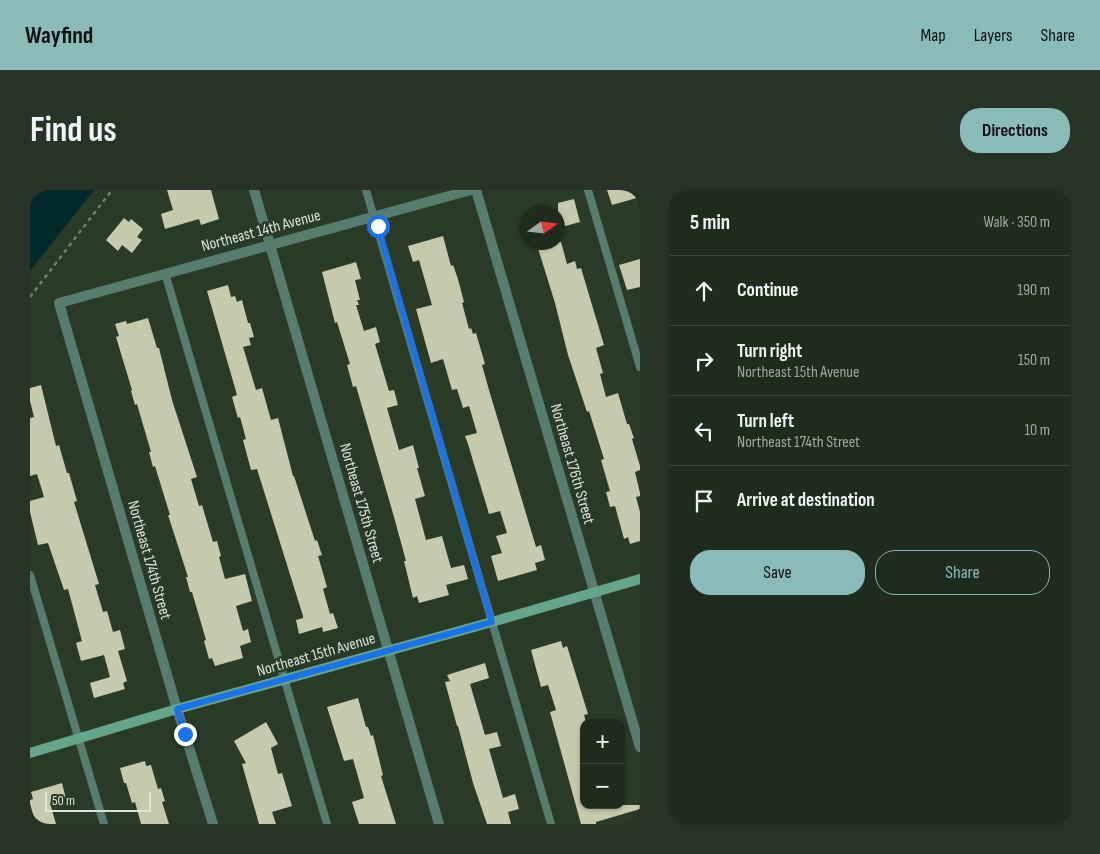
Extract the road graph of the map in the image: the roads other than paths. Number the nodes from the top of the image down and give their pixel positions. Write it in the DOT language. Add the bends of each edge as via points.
graph roads {
  1 [pos="254,190"];
  2 [pos="366,190"];
  3 [pos="471,190"];
  4 [pos="476,190"];
  5 [pos="588,190"];
  6 [pos="375,216"];
  7 [pos="270,244"];
  8 [pos="165,273"];
  9 [pos="58,303"];
  10 [pos="640,367"];
  11 [pos="30,575"];
  12 [pos="640,579"];
  13 [pos="594,592"];
  14 [pos="492,622"];
  15 [pos="388,650"];
  16 [pos="285,679"];
  17 [pos="177,709"];
  18 [pos="79,738"];
  19 [pos="640,747"];
  20 [pos="30,753"];
  21 [pos="104,824"];
  22 [pos="213,824"];
  23 [pos="327,824"];
  24 [pos="439,824"];
  25 [pos="551,824"];
  1 -- 7 [label="street, Northeast 175th Street"];
  2 -- 6 [label="lane"];
  3 -- 6 [label="street, Northeast 14th Avenue"];
  4 -- 13 [label="street, Northeast 176th Street"];
  5 -- 10 [label="lane"];
  6 -- 7 [label="street, Northeast 14th Avenue"];
  6 -- 14 [label="lane"];
  7 -- 8 [label="street, Northeast 14th Avenue"];
  7 -- 15 [label="street, Northeast 175th Street"];
  8 -- 9 [label="street, Northeast 14th Avenue"];
  8 -- 16 [label="lane"];
  9 -- 17 [label="street, Northeast 174th Street"];
  11 -- 18 [label="lane"];
  12 -- 13 [label="street, Northeast 15th Avenue"];
  13 -- 14 [label="street, Northeast 15th Avenue"];
  13 -- 19 [label="street, Northeast 176th Street"];
  14 -- 15 [label="street, Northeast 15th Avenue"];
  14 -- 25 [label="lane"];
  15 -- 16 [label="street, Northeast 15th Avenue"];
  15 -- 24 [label="street, Northeast 175th Street"];
  16 -- 17 [label="street, Northeast 15th Avenue"];
  16 -- 23 [label="lane"];
  17 -- 18 [label="street, Northeast 15th Avenue"];
  17 -- 22 [label="street, Northeast 174th Street"];
  18 -- 20 [label="street, Northeast 15th Avenue"];
  18 -- 21 [label="lane"];
}
